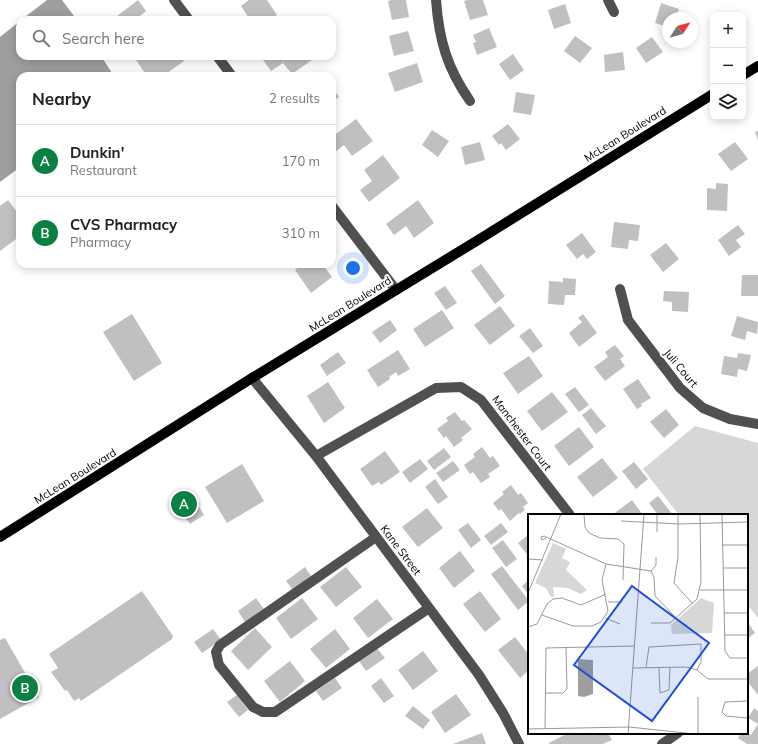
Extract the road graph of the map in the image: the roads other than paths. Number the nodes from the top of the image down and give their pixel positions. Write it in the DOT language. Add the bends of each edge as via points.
graph roads {
  1 [pos="174,0"];
  2 [pos="436,0"];
  3 [pos="608,0"];
  4 [pos="614,12"];
  5 [pos="186,16"];
  6 [pos="220,60"];
  7 [pos="758,66"];
  8 [pos="229,72"];
  9 [pos="746,73"];
  10 [pos="710,96"];
  11 [pos="470,101"];
  12 [pos="336,211"];
  13 [pos="620,289"];
  14 [pos="396,290"];
  15 [pos="252,378"];
  16 [pos="758,424"];
  17 [pos="316,456"];
  18 [pos="569,514"];
  19 [pos="0,537"];
  20 [pos="376,537"];
  21 [pos="429,608"];
  22 [pos="677,734"];
  23 [pos="519,744"];
  24 [pos="662,744"];
  1 -- 5 [label="street"];
  2 -- 11 [label="street" via="437,18 446,57 460,87"];
  3 -- 4 [label="street"];
  6 -- 8 [label="street"];
  7 -- 9 [label="main road"];
  10 -- 14 [label="main road, McLean Boulevard"];
  12 -- 14 [label="street"];
  13 -- 16 [label="street, Juli Court" via="628,320 680,388 703,408 730,418"];
  14 -- 15 [label="main road, McLean Boulevard"];
  15 -- 17 [label="street, Kane Street"];
  15 -- 19 [label="main road, McLean Boulevard"];
  17 -- 18 [label="street, Manchester Court" via="436,388 461,387 481,400"];
  17 -- 20 [label="street, Kane Street"];
  20 -- 21 [label="street, Kane Street"];
  20 -- 21 [label="street" via="220,645 216,652 219,665 253,706 263,712 275,712"];
  21 -- 23 [label="street, Kane Street" via="479,675"];
  22 -- 24 [label="street"];
}
